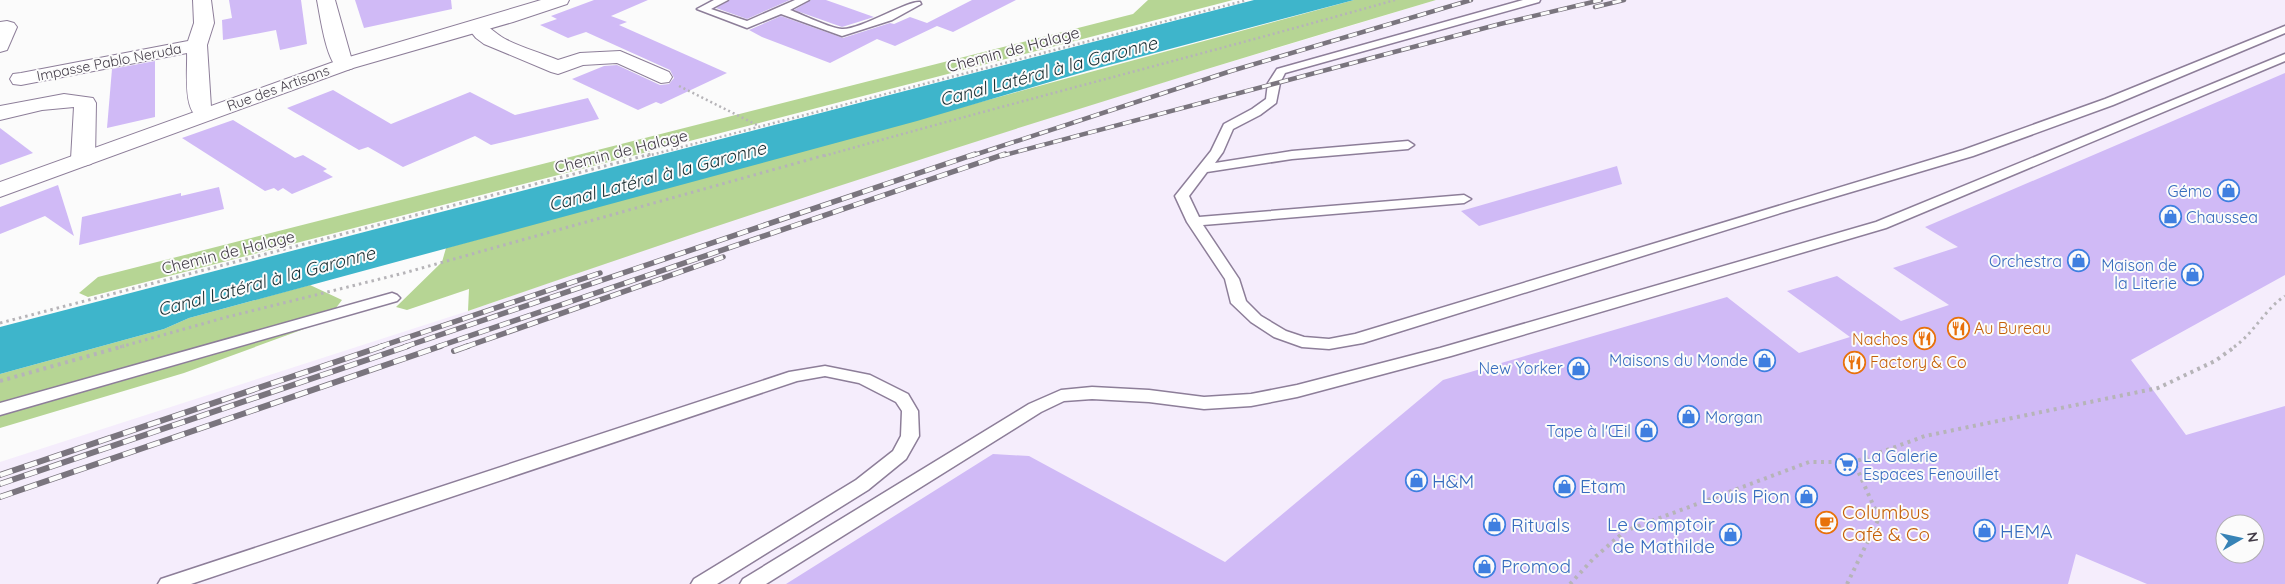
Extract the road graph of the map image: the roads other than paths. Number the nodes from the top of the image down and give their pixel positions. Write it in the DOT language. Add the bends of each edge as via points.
graph roads {
  1 [pos="202,0"];
  2 [pos="326,0"];
  3 [pos="560,0"];
  4 [pos="724,0"];
  5 [pos="804,0"];
  6 [pos="1535,0"];
  7 [pos="916,4"];
  8 [pos="781,10"];
  9 [pos="476,26"];
  10 [pos="0,28"];
  11 [pos="2285,29"];
  12 [pos="197,45"];
  13 [pos="0,46"];
  14 [pos="2285,57"];
  15 [pos="346,64"];
  16 [pos="661,77"];
  17 [pos="20,79"];
  18 [pos="0,114"];
  19 [pos="205,114"];
  20 [pos="1408,145"];
  21 [pos="83,159"];
  22 [pos="1203,169"];
  23 [pos="0,190"];
  24 [pos="1464,199"];
  25 [pos="1194,222"];
  26 [pos="392,298"];
  27 [pos="0,409"];
  28 [pos="168,584"];
  29 [pos="701,584"];
  30 [pos="750,584"];
  1 -- 12 [label="street, Impasse Pablo Neruda" via="204,23"];
  2 -- 15 [label="street" via="341,59"];
  3 -- 9 [label="street, Rue des Artisans"];
  4 -- 8 [label="lane" via="702,9 747,25"];
  5 -- 8 [label="lane"];
  6 -- 22 [label="lane" via="1281,71 1274,83 1272,100 1228,127 1217,152"];
  7 -- 8 [label="lane" via="888,18 842,33"];
  9 -- 15 [label="street, Rue des Artisans"];
  9 -- 16 [label="street" via="488,40 558,68 580,59 620,57"];
  10 -- 13 [label="street" via="8,27"];
  11 -- 25 [label="lane" via="2109,102 1968,153 1329,344 1302,342 1280,334 1239,303 1232,279"];
  12 -- 17 [label="street, Impasse Pablo Neruda"];
  12 -- 19 [label="street, Impasse Pablo Neruda" via="200,108"];
  14 -- 30 [label="lane" via="1881,225 1445,352 1297,392 1251,400 1204,403 1092,393 1061,396 1035,408"];
  15 -- 19 [label="street, Rue des Artisans"];
  18 -- 21 [label="street" via="59,101 85,103"];
  19 -- 21 [label="street, Rue des Artisans"];
  20 -- 22 [label="lane" via="1292,155"];
  21 -- 23 [label="street, Rue des Artisans"];
  22 -- 25 [label="lane" via="1182,196"];
  24 -- 25 [label="lane"];
  26 -- 27 [label="lane"];
  28 -- 29 [label="lane" via="795,376 825,371 864,379 902,398 910,411 910,436 900,455 862,486"];
}
